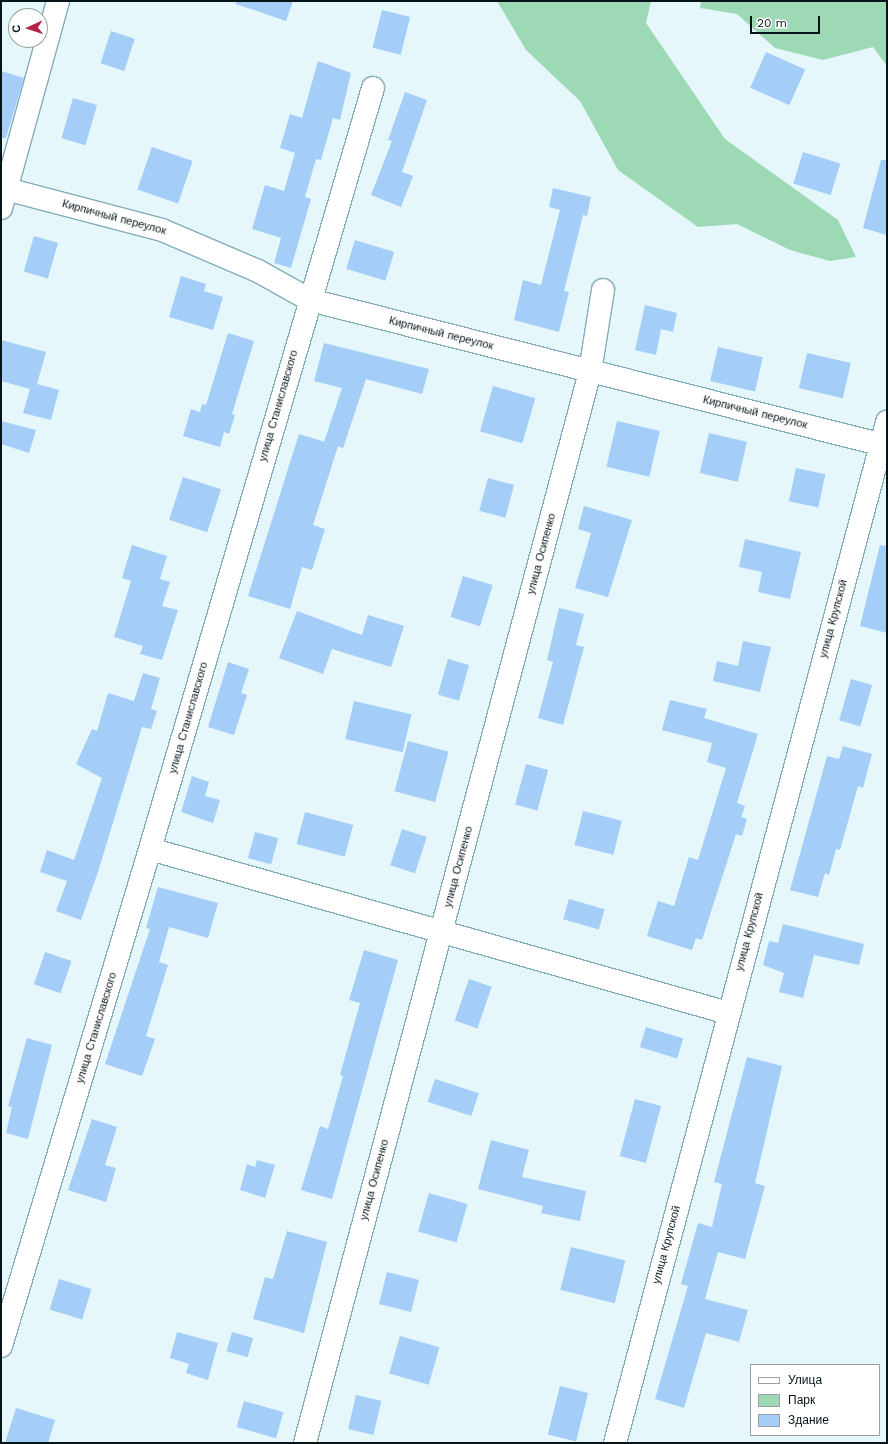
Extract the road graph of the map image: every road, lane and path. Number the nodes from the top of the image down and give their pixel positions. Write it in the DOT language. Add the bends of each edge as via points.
graph roads {
  1 [pos="58,1"];
  2 [pos="373,88"];
  3 [pos="4,198"];
  4 [pos="603,290"];
  5 [pos="310,300"];
  6 [pos="590,372"];
  7 [pos="887,422"];
  8 [pos="884,446"];
  9 [pos="150,850"];
  10 [pos="441,932"];
  11 [pos="728,1013"];
  12 [pos="1,1346"];
  13 [pos="305,1443"];
  14 [pos="614,1443"];
  1 -- 3 [label="street"];
  2 -- 5 [label="street, улица Станиславского"];
  3 -- 5 [label="street, Кирпичный переулок" via="162,230 258,271"];
  4 -- 6 [label="street, улица Осипенко"];
  5 -- 6 [label="street, Кирпичный переулок"];
  5 -- 9 [label="street, улица Станиславского"];
  6 -- 8 [label="street, Кирпичный переулок"];
  6 -- 10 [label="street, улица Осипенко"];
  7 -- 8 [label="street, улица Крупской"];
  8 -- 11 [label="street, улица Крупской"];
  9 -- 10 [label="street"];
  9 -- 12 [label="street, улица Станиславского"];
  10 -- 11 [label="street"];
  10 -- 13 [label="street, улица Осипенко"];
  11 -- 14 [label="street, улица Крупской"];
}
